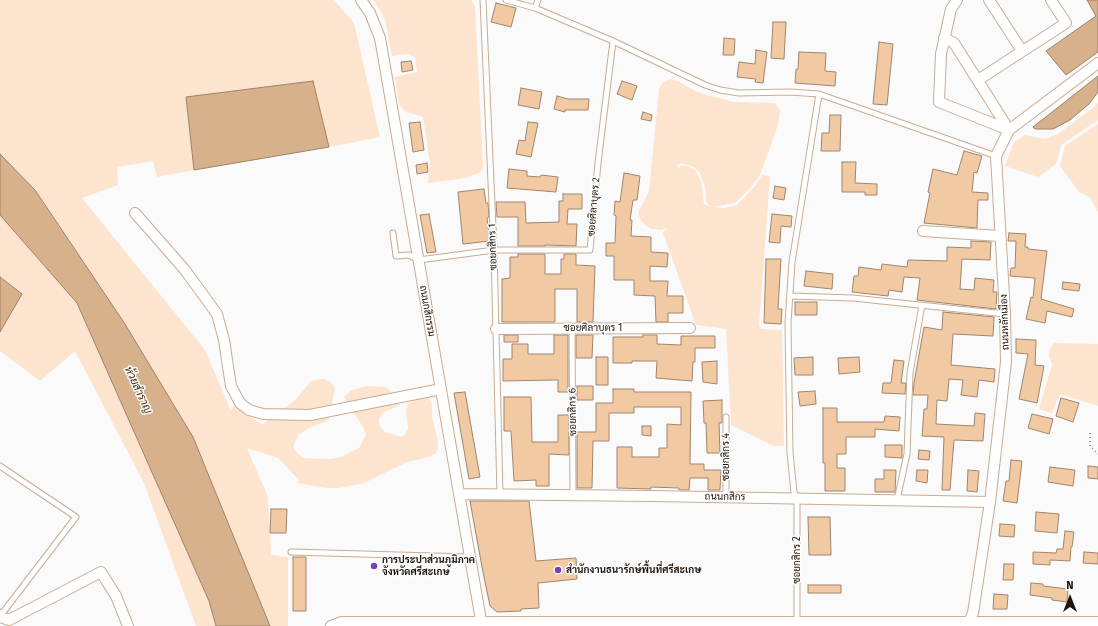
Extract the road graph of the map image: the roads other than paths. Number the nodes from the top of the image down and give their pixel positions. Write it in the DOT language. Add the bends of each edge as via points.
graph roads {
  1 [pos="361,0"];
  2 [pos="483,0"];
  3 [pos="506,0"];
  4 [pos="538,0"];
  5 [pos="957,0"];
  6 [pos="989,0"];
  7 [pos="1051,0"];
  8 [pos="535,8"];
  9 [pos="944,38"];
  10 [pos="613,41"];
  11 [pos="1022,51"];
  12 [pos="1098,63"];
  13 [pos="978,80"];
  14 [pos="819,94"];
  15 [pos="1009,130"];
  16 [pos="996,156"];
  17 [pos="135,213"];
  18 [pos="923,231"];
  19 [pos="392,233"];
  20 [pos="1000,236"];
  21 [pos="494,250"];
  22 [pos="419,260"];
  23 [pos="790,296"];
  24 [pos="922,305"];
  25 [pos="1005,314"];
  26 [pos="496,328"];
  27 [pos="572,328"];
  28 [pos="690,328"];
  29 [pos="441,389"];
  30 [pos="726,417"];
  31 [pos="0,466"];
  32 [pos="460,494"];
  33 [pos="500,495"];
  34 [pos="574,495"];
  35 [pos="726,497"];
  36 [pos="797,498"];
  37 [pos="897,500"];
  38 [pos="990,502"];
  39 [pos="291,552"];
  40 [pos="470,557"];
  41 [pos="0,613"];
  42 [pos="0,617"];
  43 [pos="797,622"];
  44 [pos="1098,622"];
  45 [pos="482,624"];
  46 [pos="538,624"];
  47 [pos="723,624"];
  48 [pos="968,624"];
  49 [pos="128,626"];
  50 [pos="331,626"];
  1 -- 22 [label="street, ถนนกสิกรรม" via="370,13 380,38"];
  2 -- 21 [label="lane, ซอยกสิกร 1"];
  3 -- 8 [label="lane"];
  4 -- 8 [label="lane"];
  5 -- 9 [label="street" via="951,9"];
  6 -- 11 [label="street"];
  7 -- 11 [label="street" via="1066,22"];
  8 -- 10 [label="lane"];
  9 -- 13 [label="street" via="954,43"];
  9 -- 15 [label="street" via="939,102"];
  10 -- 14 [label="lane" via="720,90 739,94"];
  10 -- 21 [label="lane, ซอยศิลาบุตร 2" via="590,250"];
  11 -- 13 [label="street"];
  12 -- 15 [label="street, ถนนหลักเมือง"];
  13 -- 15 [label="street"];
  14 -- 16 [label="lane"];
  14 -- 23 [label="lane, ซอยกสิกร 2" via="792,262"];
  15 -- 16 [label="street, ถนนหลักเมือง"];
  16 -- 20 [label="street, ถนนหลักเมือง"];
  17 -- 29 [label="street" via="185,270 217,314 232,386 240,403 250,410 263,414 310,415"];
  18 -- 20 [label="street"];
  19 -- 22 [label="lane" via="396,256 409,255"];
  20 -- 25 [label="street, ถนนหลักเมือง"];
  21 -- 22 [label="lane, ซอยศิลาบุตร 2"];
  21 -- 26 [label="lane, ซอยกสิกร 1"];
  22 -- 29 [label="street, ถนนกสิกรรม"];
  23 -- 24 [label="lane" via="853,298"];
  23 -- 36 [label="lane, ซอยกสิกร 2" via="790,453 794,492"];
  24 -- 25 [label="lane"];
  24 -- 37 [label="lane" via="910,374 907,454"];
  25 -- 38 [label="street, ถนนหลักเมือง" via="1006,362"];
  26 -- 27 [label="street, ซอยศิลาบุตร 1"];
  26 -- 33 [label="lane, ซอยกสิกร 1"];
  27 -- 28 [label="street, ซอยศิลาบุตร 1"];
  27 -- 34 [label="lane, ซอยกสิกร 6"];
  29 -- 32 [label="street, ถนนกสิกรรม"];
  30 -- 35 [label="lane, ซอยกสิกร 4"];
  31 -- 41 [label="lane" via="76,517"];
  32 -- 33 [label="street, ถนนกสิกร"];
  32 -- 40 [label="street, ถนนกสิกรรม"];
  33 -- 34 [label="street, ถนนกสิกร"];
  34 -- 35 [label="street, ถนนกสิกร"];
  35 -- 36 [label="street, ถนนกสิกร"];
  36 -- 37 [label="street, ถนนกสิกร"];
  36 -- 43 [label="lane, ซอยกสิกร 2"];
  37 -- 38 [label="street, ถนนกสิกร"];
  38 -- 48 [label="street, ถนนหลักเมือง" via="973,614"];
  39 -- 40 [label="lane"];
  40 -- 45 [label="street, ถนนกสิกรรม"];
  42 -- 49 [label="street" via="9,620 101,572 116,596"];
  43 -- 47 [label="street"];
  43 -- 48 [label="street"];
  44 -- 48 [label="street"];
  45 -- 46 [label="street"];
  45 -- 50 [label="street" via="342,622"];
  46 -- 47 [label="street"];
}
